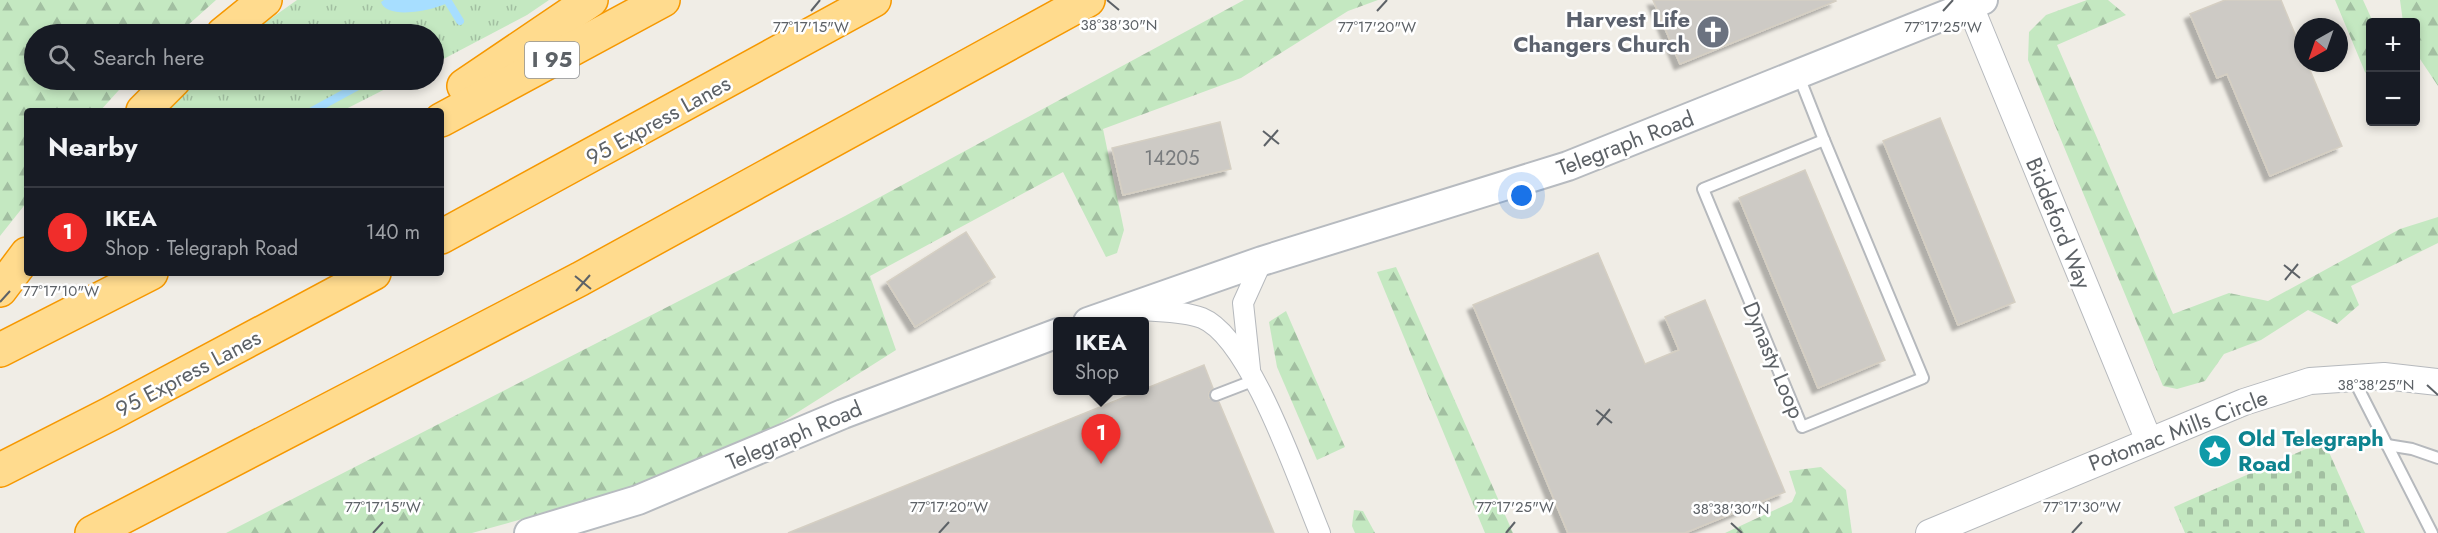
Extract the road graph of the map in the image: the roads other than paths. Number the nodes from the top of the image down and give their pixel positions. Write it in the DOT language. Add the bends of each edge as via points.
graph roads {
  1 [pos="265,0"];
  2 [pos="591,0"];
  3 [pos="663,0"];
  4 [pos="874,0"];
  5 [pos="1088,0"];
  6 [pos="1976,3"];
  7 [pos="235,24"];
  8 [pos="1798,74"];
  9 [pos="164,90"];
  10 [pos="146,108"];
  11 [pos="431,108"];
  12 [pos="444,118"];
  13 [pos="1824,140"];
  14 [pos="444,235"];
  15 [pos="24,258"];
  16 [pos="1262,261"];
  17 [pos="145,276"];
  18 [pos="368,276"];
  19 [pos="0,290"];
  20 [pos="1125,309"];
  21 [pos="1100,317"];
  22 [pos="1053,335"];
  23 [pos="0,350"];
  24 [pos="1253,374"];
  25 [pos="2353,377"];
  26 [pos="2438,382"];
  27 [pos="1216,395"];
  28 [pos="2149,441"];
  29 [pos="2387,445"];
  30 [pos="2438,458"];
  31 [pos="0,470"];
  32 [pos="92,533"];
  33 [pos="529,533"];
  34 [pos="1320,533"];
  35 [pos="1929,533"];
  36 [pos="2432,533"];
  1 -- 7 [label="highway"];
  2 -- 11 [label="highway"];
  3 -- 12 [label="highway, I 95"];
  4 -- 14 [label="highway, 95 Express Lanes"];
  5 -- 32 [label="highway" via="580,279"];
  6 -- 8 [label="main road, Telegraph Road"];
  6 -- 28 [label="street, Biddeford Way"];
  8 -- 13 [label="lane, Dynasty Loop"];
  8 -- 16 [label="main road, Telegraph Road" via="1568,166"];
  9 -- 10 [label="highway"];
  13 -- 13 [label="lane, Dynasty Loop" via="1923,378 1802,427 1703,189"];
  15 -- 19 [label="highway"];
  16 -- 20 [label="main road, Telegraph Road"];
  16 -- 24 [label="street" via="1243,303"];
  17 -- 23 [label="highway"];
  18 -- 31 [label="highway, 95 Express Lanes"];
  20 -- 21 [label="main road, Telegraph Road"];
  20 -- 24 [label="street" via="1202,318 1220,331"];
  22 -- 33 [label="main road, Telegraph Road" via="864,405 638,500"];
  24 -- 27 [label="lane"];
  24 -- 34 [label="street"];
  25 -- 26 [label="street, Potomac Mills Circle"];
  25 -- 28 [label="street, Potomac Mills Circle" via="2310,381 2244,402"];
  25 -- 29 [label="lane"];
  28 -- 35 [label="street, Potomac Mills Circle"];
  29 -- 30 [label="lane"];
  29 -- 36 [label="lane"];
}
